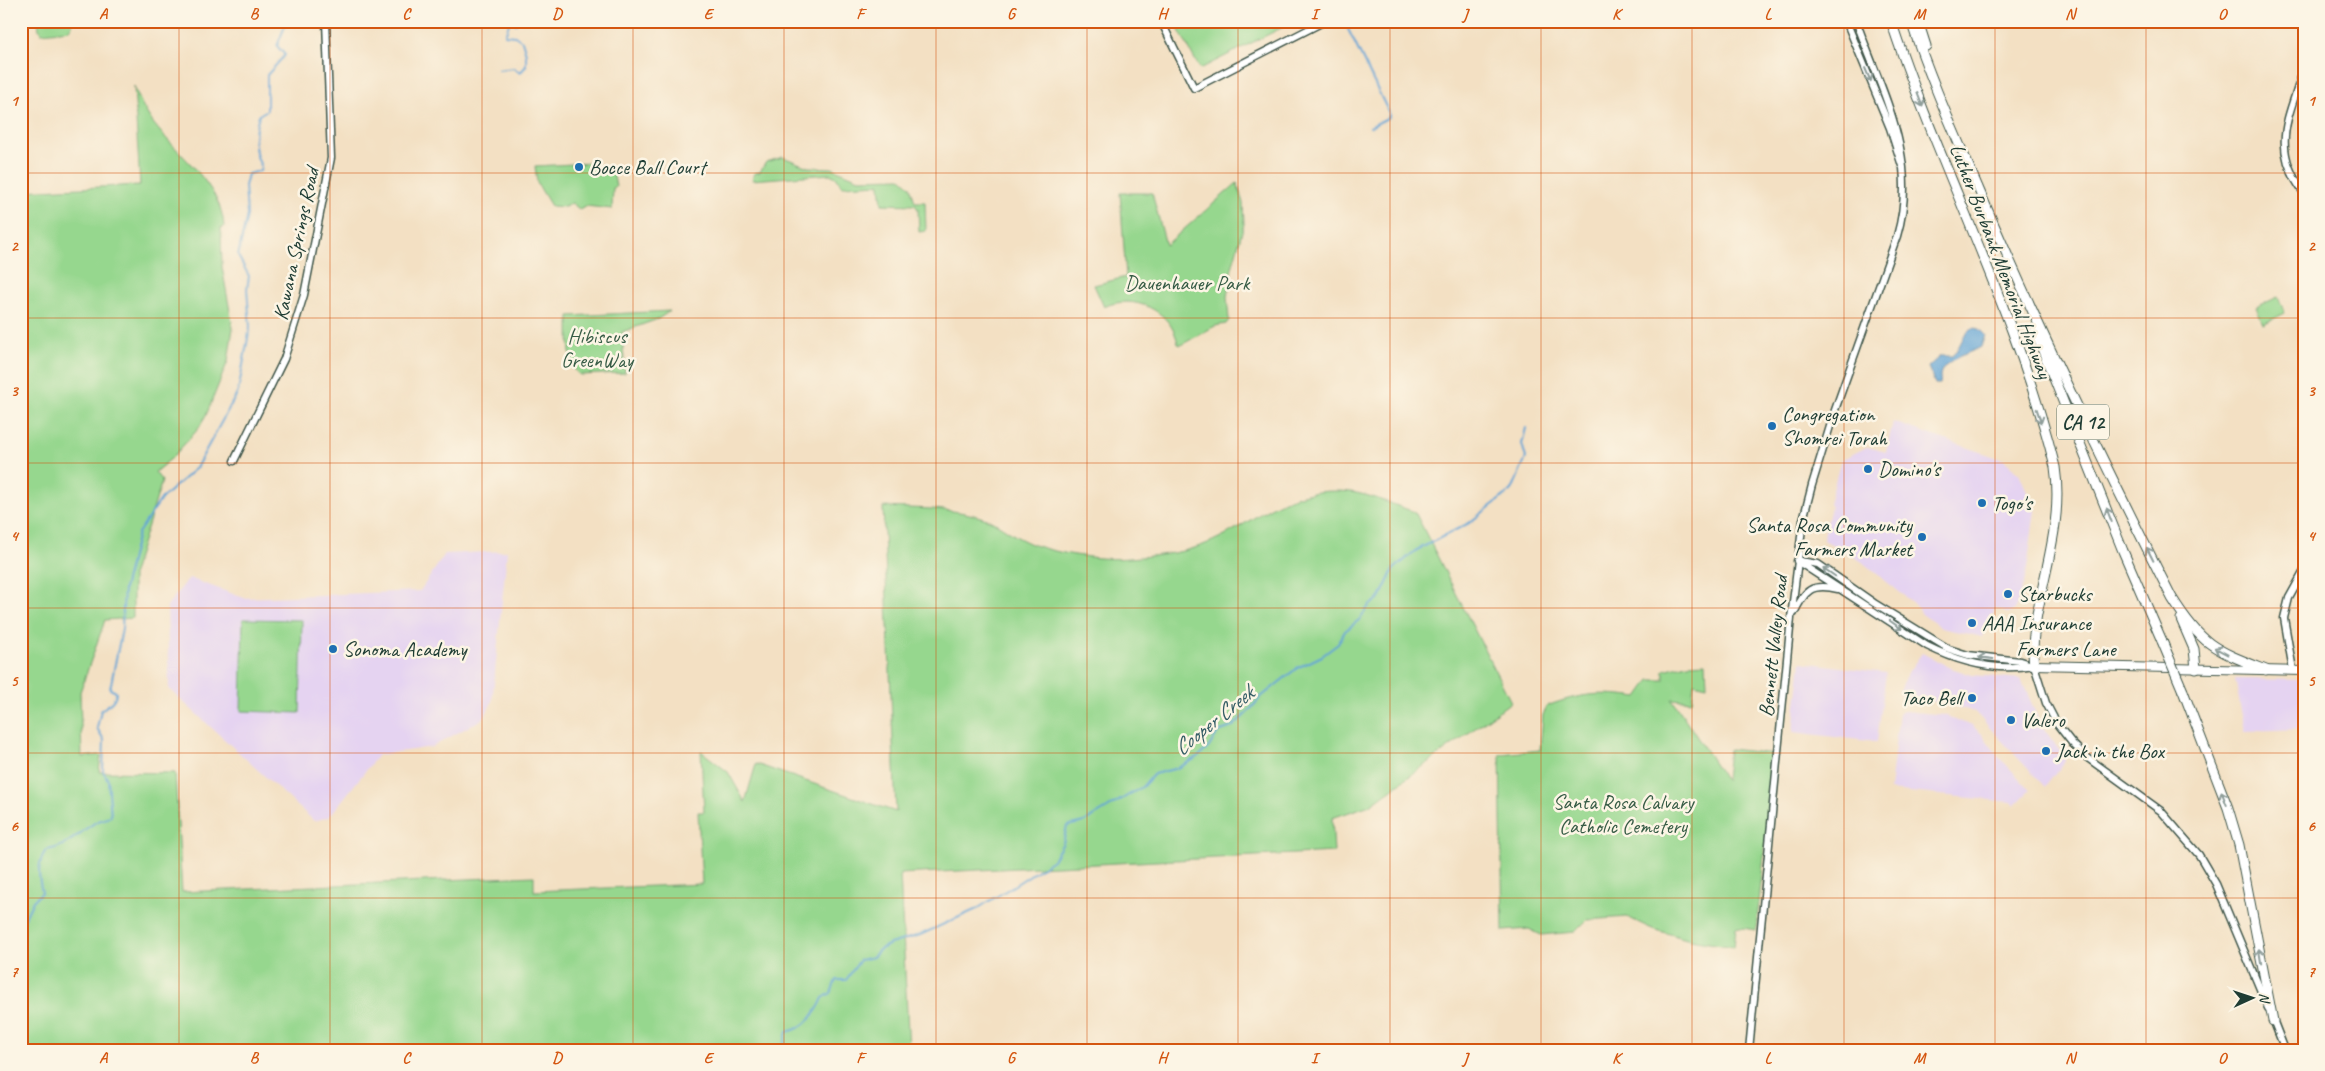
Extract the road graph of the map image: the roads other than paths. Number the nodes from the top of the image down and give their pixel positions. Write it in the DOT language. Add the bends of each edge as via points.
graph roads {
  1 [pos="326,21"];
  2 [pos="1161,21"];
  3 [pos="1325,21"];
  4 [pos="1846,21"];
  5 [pos="1886,21"];
  6 [pos="1891,21"];
  7 [pos="1911,21"];
  8 [pos="1918,21"];
  9 [pos="1858,22"];
  10 [pos="1849,30"];
  11 [pos="2304,67"];
  12 [pos="1911,77"];
  13 [pos="1967,162"];
  14 [pos="1903,170"];
  15 [pos="2304,193"];
  16 [pos="2001,242"];
  17 [pos="234,462"];
  18 [pos="1798,561"];
  19 [pos="2304,571"];
  20 [pos="1843,590"];
  21 [pos="2172,598"];
  22 [pos="1791,618"];
  23 [pos="2034,665"];
  24 [pos="2196,669"];
  25 [pos="2266,670"];
  26 [pos="2293,670"];
  27 [pos="2304,671"];
  28 [pos="2273,1021"];
  29 [pos="1749,1050"];
  30 [pos="2285,1050"];
  1 -- 17 [label="street, Kawana Springs Road" via="331,158 304,295 284,359"];
  2 -- 3 [label="street" via="1194,88"];
  4 -- 10 [label="street, Bennett Valley Road"];
  5 -- 12 [label="highway"];
  6 -- 12 [label="highway, Luther Burbank Memorial Highway / CA 12"];
  7 -- 13 [label="highway, Luther Burbank Memorial Highway / CA 12" via="1944,111"];
  8 -- 13 [label="highway"];
  9 -- 10 [label="street"];
  9 -- 14 [label="street, Bennett Valley Road" via="1892,115 1903,155"];
  10 -- 14 [label="street, Bennett Valley Road, one-way" via="1890,128"];
  11 -- 15 [label="street" via="2288,114 2284,147 2293,177"];
  12 -- 23 [label="highway, Luther Burbank Memorial Highway / CA 12, one-way" via="2005,310 2055,467 2057,512 2035,626"];
  13 -- 16 [label="highway, Luther Burbank Memorial Highway / CA 12"];
  14 -- 18 [label="street, Bennett Valley Road" via="1901,221 1812,485 1803,520"];
  21 -- 16 [label="highway, CA 12, one-way" via="2076,408"];
  28 -- 16 [label="highway, one-way, bridge" via="2239,845 2228,808"];
  18 -- 20 [label="street, Farmers Lane"];
  18 -- 22 [label="street, Bennett Valley Road"];
  23 -- 18 [label="street, one-way" via="1949,649 1818,564"];
  19 -- 26 [label="street" via="2289,598 2284,618"];
  20 -- 22 [label="street" via="1826,586 1812,588 1803,595"];
  20 -- 23 [label="street, Farmers Lane, one-way" via="1927,646 1945,654 1987,666"];
  21 -- 24 [label="highway" via="2193,646"];
  25 -- 21 [label="highway, CA 12, one-way" via="2208,644 2188,624"];
  22 -- 29 [label="street, Bennett Valley Road"];
  23 -- 24 [label="main road, Farmers Lane / CA 12"];
  23 -- 28 [label="street" via="2046,703 2072,744 2161,811 2200,855 2216,884"];
  24 -- 25 [label="main road, Farmers Lane / CA 12"];
  25 -- 26 [label="main road, Farmers Lane / CA 12"];
  26 -- 27 [label="main road, Farmers Lane / CA 12"];
  28 -- 30 [label="street"];
}
